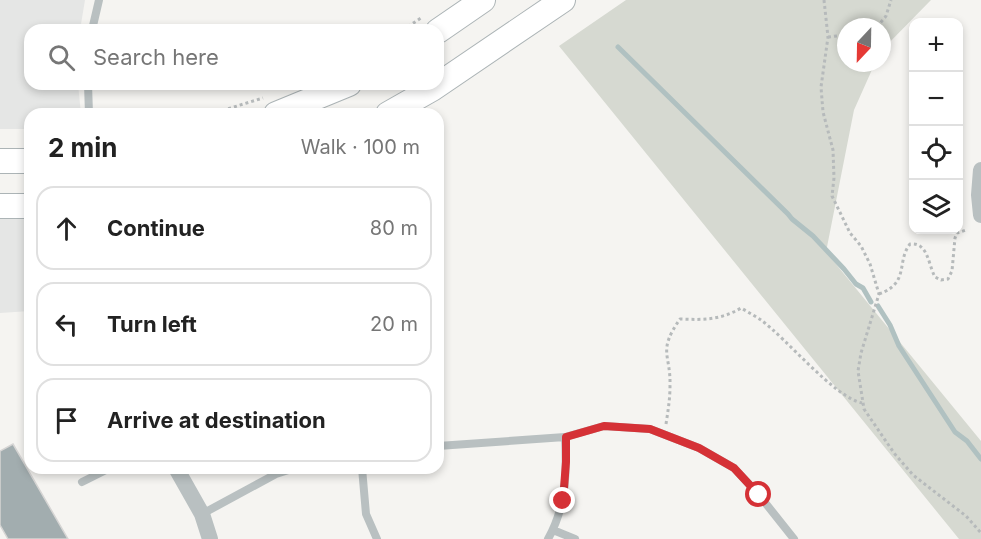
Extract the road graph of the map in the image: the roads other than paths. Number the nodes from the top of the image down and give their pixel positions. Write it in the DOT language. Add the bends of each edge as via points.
graph roads {
  1 [pos="99,0"];
  2 [pos="483,0"];
  3 [pos="563,0"];
  4 [pos="93,24"];
  5 [pos="444,27"];
  6 [pos="444,81"];
  7 [pos="88,90"];
  8 [pos="326,90"];
  9 [pos="428,90"];
  10 [pos="274,104"];
  11 [pos="89,108"];
  12 [pos="398,108"];
  13 [pos="0,161"];
  14 [pos="24,161"];
  15 [pos="981,170"];
  16 [pos="0,206"];
  17 [pos="24,206"];
  18 [pos="981,215"];
  19 [pos="566,437"];
  20 [pos="444,446"];
  21 [pos="98,474"];
  22 [pos="179,474"];
  23 [pos="276,474"];
  24 [pos="363,474"];
  25 [pos="82,482"];
  26 [pos="202,514"];
  27 [pos="553,530"];
  28 [pos="210,539"];
  29 [pos="376,539"];
  30 [pos="548,539"];
  31 [pos="575,539"];
  32 [pos="794,539"];
  1 -- 4 [label="lane"];
  2 -- 5 [label="main road"];
  3 -- 6 [label="main road"];
  7 -- 11 [label="lane"];
  8 -- 10 [label="main road"];
  9 -- 12 [label="main road"];
  13 -- 14 [label="main road"];
  15 -- 18 [label="street"];
  16 -- 17 [label="main road"];
  19 -- 20 [label="lane"];
  19 -- 27 [label="lane" via="563,501"];
  19 -- 32 [label="lane" via="604,426 650,429 699,448 734,468"];
  21 -- 25 [label="lane"];
  22 -- 26 [label="street"];
  23 -- 26 [label="lane"];
  24 -- 29 [label="lane" via="366,514"];
  26 -- 28 [label="street"];
  27 -- 30 [label="lane"];
  27 -- 31 [label="lane"];
}
